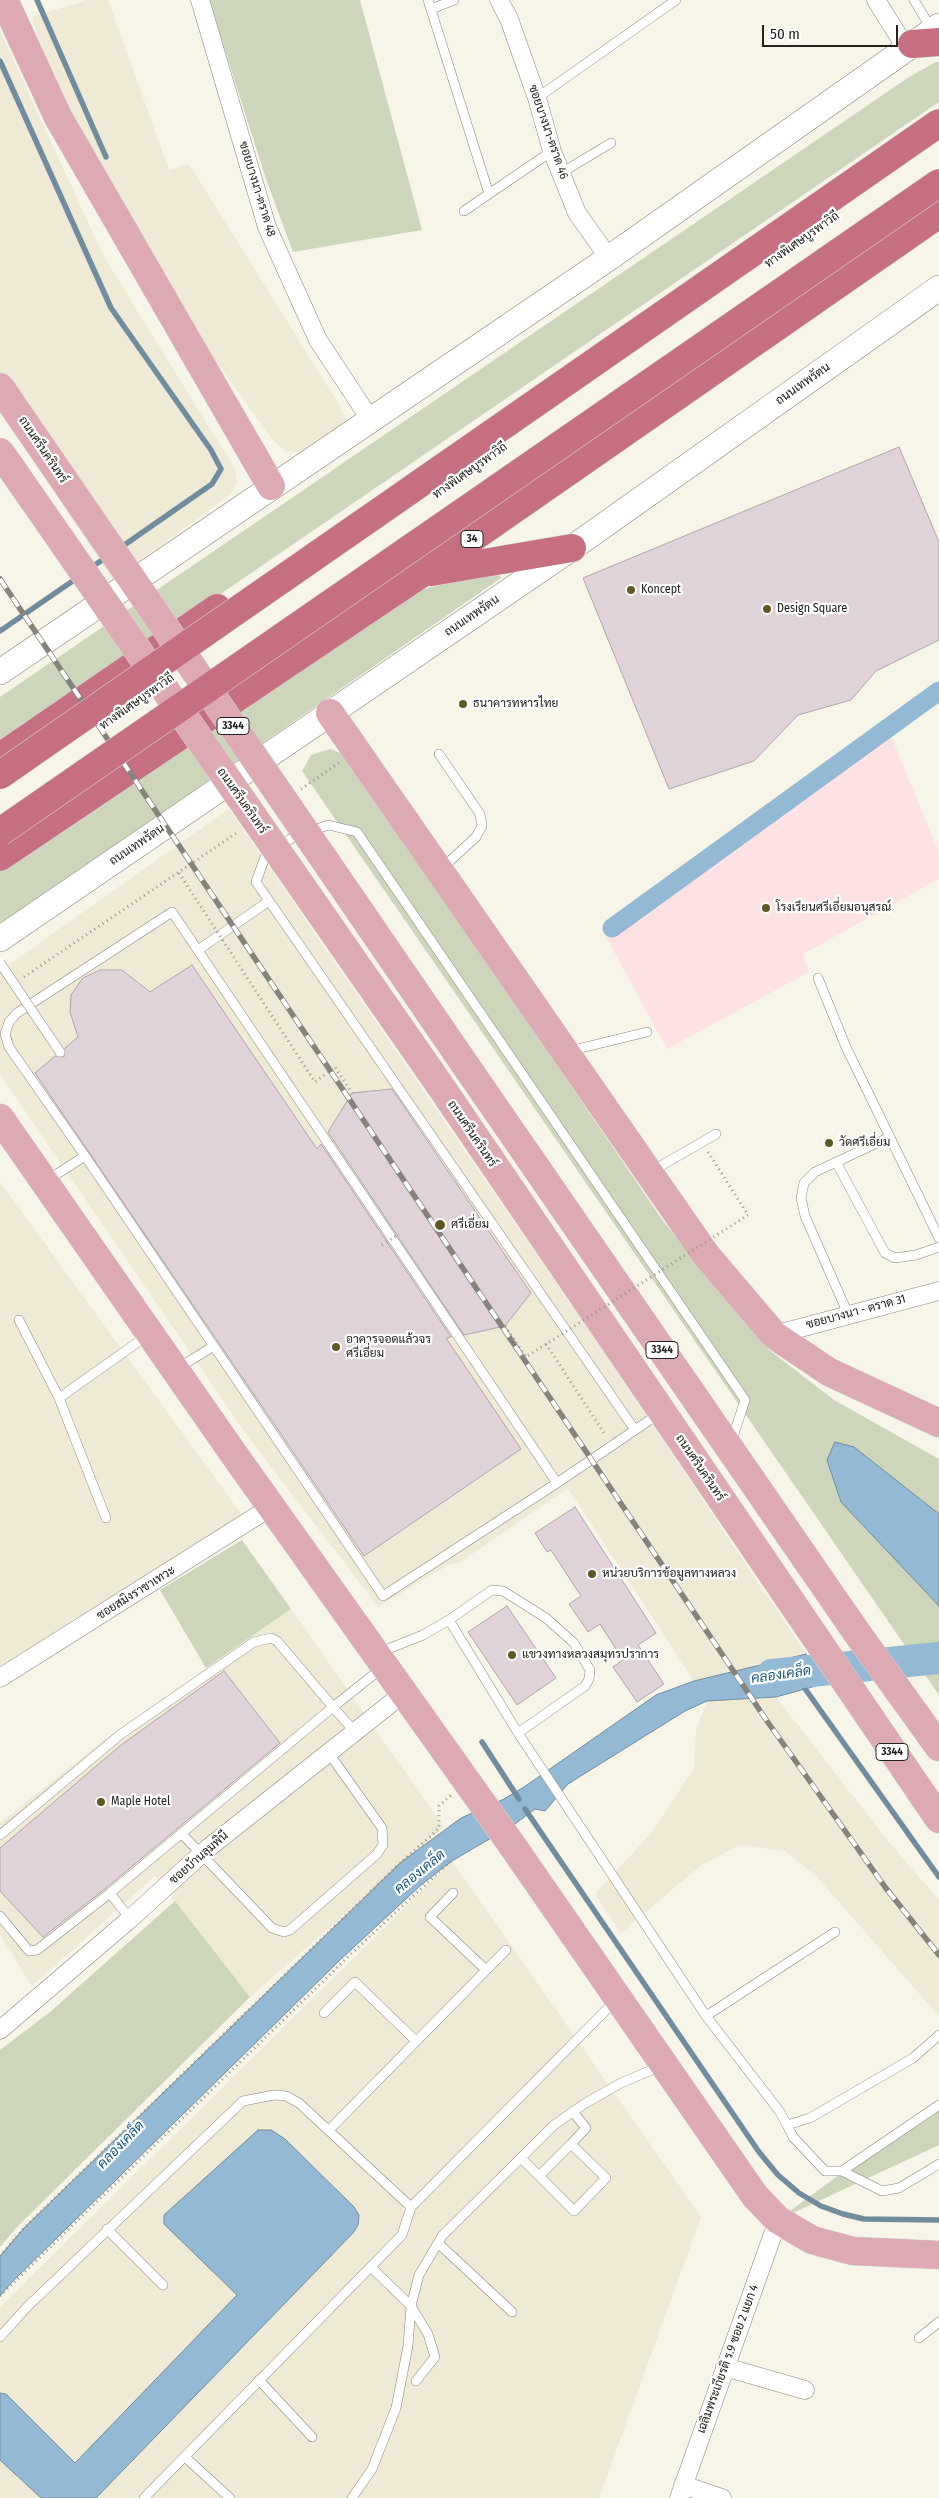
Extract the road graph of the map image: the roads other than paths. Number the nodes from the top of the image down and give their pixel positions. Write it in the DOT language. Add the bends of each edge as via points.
graph roads {
  1 [pos="4,0"];
  2 [pos="200,0"];
  3 [pos="454,0"];
  4 [pos="499,0"];
  5 [pos="676,0"];
  6 [pos="876,0"];
  7 [pos="914,0"];
  8 [pos="430,5"];
  9 [pos="926,38"];
  10 [pos="537,98"];
  11 [pos="939,116"];
  12 [pos="939,123"];
  13 [pos="611,143"];
  14 [pos="939,145"];
  15 [pos="552,151"];
  16 [pos="561,173"];
  17 [pos="939,183"];
  18 [pos="489,194"];
  19 [pos="464,211"];
  20 [pos="939,214"];
  21 [pos="609,258"];
  22 [pos="939,288"];
  23 [pos="0,387"];
  24 [pos="370,419"];
  25 [pos="0,452"];
  26 [pos="271,486"];
  27 [pos="572,548"];
  28 [pos="421,574"];
  29 [pos="0,672"];
  30 [pos="330,713"];
  31 [pos="440,754"];
  32 [pos="0,757"];
  33 [pos="0,775"];
  34 [pos="0,796"];
  35 [pos="0,832"];
  36 [pos="0,857"];
  37 [pos="440,870"];
  38 [pos="269,901"];
  39 [pos="0,939"];
  40 [pos="198,950"];
  41 [pos="0,963"];
  42 [pos="818,978"];
  43 [pos="647,1032"];
  44 [pos="60,1052"];
  45 [pos="566,1052"];
  46 [pos="0,1118"];
  47 [pos="716,1134"];
  48 [pos="890,1137"];
  49 [pos="85,1156"];
  50 [pos="836,1162"];
  51 [pos="649,1172"];
  52 [pos="45,1182"];
  53 [pos="939,1238"];
  54 [pos="939,1247"];
  55 [pos="939,1291"];
  56 [pos="848,1314"];
  57 [pos="19,1320"];
  58 [pos="150,1333"];
  59 [pos="774,1335"];
  60 [pos="214,1346"];
  61 [pos="175,1370"];
  62 [pos="59,1398"];
  63 [pos="662,1412"];
  64 [pos="939,1423"];
  65 [pos="635,1430"];
  66 [pos="730,1448"];
  67 [pos="557,1483"];
  68 [pos="271,1507"];
  69 [pos="106,1518"];
  70 [pos="450,1620"];
  71 [pos="380,1660"];
  72 [pos="0,1678"];
  73 [pos="404,1694"];
  74 [pos="333,1707"];
  75 [pos="354,1731"];
  76 [pos="518,1733"];
  77 [pos="939,1747"];
  78 [pos="328,1752"];
  79 [pos="939,1819"];
  80 [pos="181,1833"];
  81 [pos="0,1835"];
  82 [pos="202,1853"];
  83 [pos="110,1893"];
  84 [pos="453,1893"];
  85 [pos="0,1916"];
  86 [pos="130,1919"];
  87 [pos="835,1932"];
  88 [pos="506,1950"];
  89 [pos="486,1970"];
  90 [pos="618,1998"];
  91 [pos="324,2014"];
  92 [pos="706,2016"];
  93 [pos="0,2030"];
  94 [pos="939,2036"];
  95 [pos="416,2041"];
  96 [pos="664,2065"];
  97 [pos="939,2105"];
  98 [pos="573,2112"];
  99 [pos="787,2126"];
  100 [pos="329,2130"];
  101 [pos="571,2144"];
  102 [pos="520,2158"];
  103 [pos="939,2164"];
  104 [pos="842,2171"];
  105 [pos="539,2176"];
  106 [pos="411,2207"];
  107 [pos="778,2220"];
  108 [pos="107,2229"];
  109 [pos="438,2243"];
  110 [pos="938,2255"];
  111 [pos="371,2267"];
  112 [pos="163,2285"];
  113 [pos="411,2306"];
  114 [pos="512,2312"];
  115 [pos="939,2322"];
  116 [pos="0,2337"];
  117 [pos="919,2338"];
  118 [pos="725,2367"];
  119 [pos="259,2380"];
  120 [pos="416,2381"];
  121 [pos="805,2390"];
  122 [pos="312,2437"];
  123 [pos="185,2457"];
  124 [pos="681,2492"];
  125 [pos="144,2498"];
  126 [pos="230,2498"];
  127 [pos="352,2498"];
  128 [pos="722,2498"];
  1 -- 26 [label="main road" via="58,118"];
  2 -- 24 [label="street, ซอยบางนา-ตราด 48" via="267,227 318,340"];
  3 -- 8 [label="lane"];
  4 -- 10 [label="street, ซอยบางนา-ตราด 46"];
  5 -- 10 [label="lane"];
  6 -- 9 [label="street"];
  7 -- 9 [label="lane"];
  8 -- 18 [label="lane"];
  9 -- 21 [label="main road"];
  10 -- 15 [label="street, ซอยบางนา-ตราด 46"];
  11 -- 32 [label="highway"];
  12 -- 33 [label="highway, bridge"];
  13 -- 16 [label="lane"];
  14 -- 34 [label="highway, ทางพิเศษบูรพาวิถี, bridge"];
  15 -- 16 [label="street, ซอยบางนา-ตราด 46"];
  15 -- 18 [label="lane"];
  16 -- 21 [label="street, ซอยบางนา-ตราด 46" via="577,213"];
  17 -- 35 [label="highway, bridge"];
  18 -- 19 [label="lane"];
  20 -- 28 [label="highway, 34"];
  21 -- 24 [label="main road"];
  22 -- 27 [label="main road, ถนนเทพรัตน"];
  23 -- 66 [label="main road, ถนนศรีนครินทร์ / 3344, bridge"];
  24 -- 26 [label="main road"];
  25 -- 63 [label="main road, ถนนศรีนครินทร์ / 3344, bridge" via="439,1084"];
  26 -- 29 [label="main road"];
  27 -- 28 [label="highway"];
  27 -- 30 [label="main road, ถนนเทพรัตน"];
  28 -- 36 [label="highway, 34"];
  30 -- 37 [label="main road"];
  30 -- 39 [label="main road, ถนนเทพรัตน"];
  31 -- 37 [label="lane" via="480,814 482,826 476,837"];
  37 -- 45 [label="main road"];
  38 -- 40 [label="lane"];
  38 -- 65 [label="lane"];
  38 -- 66 [label="lane" via="256,882 265,857 290,839 328,825 357,832 745,1400"];
  40 -- 49 [label="lane" via="172,912 17,1013 9,1022 5,1034 9,1047"];
  40 -- 67 [label="lane"];
  41 -- 44 [label="lane, bridge"];
  42 -- 48 [label="lane" via="846,1047"];
  43 -- 45 [label="lane"];
  45 -- 51 [label="main road"];
  46 -- 52 [label="main road"];
  47 -- 51 [label="lane"];
  48 -- 50 [label="lane"];
  48 -- 53 [label="lane"];
  49 -- 52 [label="lane"];
  49 -- 60 [label="lane"];
  50 -- 54 [label="lane" via="885,1253 895,1258"];
  50 -- 56 [label="lane" via="815,1172 804,1183 801,1198 805,1216"];
  51 -- 59 [label="main road" via="706,1255"];
  52 -- 58 [label="main road"];
  55 -- 56 [label="street, ซอยบางนา - ตราด 31"];
  56 -- 59 [label="street, ซอยบางนา - ตราด 31"];
  57 -- 62 [label="lane"];
  58 -- 61 [label="main road"];
  58 -- 62 [label="lane"];
  59 -- 64 [label="main road" via="829,1372"];
  60 -- 61 [label="lane"];
  60 -- 67 [label="lane" via="383,1596"];
  61 -- 68 [label="main road"];
  62 -- 69 [label="lane"];
  63 -- 65 [label="lane"];
  63 -- 79 [label="main road, ถนนศรีนครินทร์ / 3344"];
  65 -- 67 [label="lane"];
  66 -- 77 [label="main road, ถนนศรีนครินทร์ / 3344"];
  68 -- 71 [label="main road"];
  68 -- 72 [label="street, ซอยสมิงราชาเทวะ"];
  70 -- 71 [label="lane"];
  70 -- 76 [label="lane"];
  70 -- 76 [label="lane" via="492,1590 503,1591 546,1618 574,1643 586,1661 590,1670 585,1686"];
  71 -- 73 [label="main road"];
  71 -- 74 [label="lane"];
  73 -- 75 [label="street, ซอยบ้านลุมพินี"];
  73 -- 90 [label="main road"];
  74 -- 75 [label="lane"];
  74 -- 80 [label="lane"];
  74 -- 81 [label="lane" via="277,1640 271,1638 254,1642 121,1734"];
  75 -- 78 [label="street, ซอยบ้านลุมพินี"];
  76 -- 92 [label="lane"];
  78 -- 82 [label="street, ซอยบ้านลุมพินี"];
  78 -- 82 [label="lane" via="382,1828 383,1845 377,1854 297,1925 284,1932 272,1928"];
  80 -- 82 [label="lane"];
  80 -- 83 [label="lane"];
  82 -- 86 [label="street, ซอยบ้านลุมพินี"];
  83 -- 85 [label="lane" via="33,1952 23,1946"];
  83 -- 86 [label="lane"];
  84 -- 89 [label="lane" via="430,1917"];
  86 -- 93 [label="street, ซอยบ้านลุมพินี"];
  87 -- 92 [label="lane"];
  88 -- 89 [label="lane"];
  89 -- 95 [label="lane"];
  90 -- 96 [label="main road"];
  90 -- 106 [label="lane"];
  91 -- 95 [label="lane" via="355,1982"];
  92 -- 99 [label="lane" via="780,2112"];
  94 -- 99 [label="lane" via="913,2058 810,2118"];
  95 -- 100 [label="lane"];
  96 -- 98 [label="lane" via="622,2083"];
  96 -- 107 [label="main road" via="734,2168"];
  97 -- 104 [label="lane"];
  98 -- 101 [label="lane" via="586,2128"];
  98 -- 102 [label="lane" via="554,2125"];
  99 -- 104 [label="lane" via="793,2137 825,2171"];
  100 -- 106 [label="lane"];
  100 -- 108 [label="lane" via="299,2102 286,2096 260,2096 243,2101"];
  101 -- 105 [label="lane"];
  101 -- 105 [label="lane" via="606,2178 574,2211"];
  102 -- 105 [label="lane"];
  102 -- 109 [label="lane"];
  103 -- 104 [label="lane" via="899,2188 882,2191"];
  106 -- 111 [label="lane" via="402,2235"];
  107 -- 110 [label="main road" via="812,2240 853,2251"];
  107 -- 118 [label="street, เฉลิมพระเกียรติ ร.9 ซอย 2 แยก 4"];
  108 -- 112 [label="lane"];
  108 -- 116 [label="lane"];
  109 -- 113 [label="lane" via="419,2275"];
  109 -- 114 [label="lane"];
  111 -- 113 [label="lane"];
  111 -- 119 [label="lane"];
  113 -- 120 [label="lane" via="428,2334 435,2357"];
  113 -- 127 [label="lane" via="408,2346 396,2408 372,2469"];
  115 -- 117 [label="lane"];
  118 -- 121 [label="street"];
  118 -- 124 [label="street, เฉลิมพระเกียรติ ร.9 ซอย 2 แยก 4"];
  119 -- 122 [label="lane"];
  119 -- 123 [label="lane"];
  123 -- 125 [label="lane"];
  123 -- 126 [label="lane"];
  124 -- 128 [label="street"];
}
